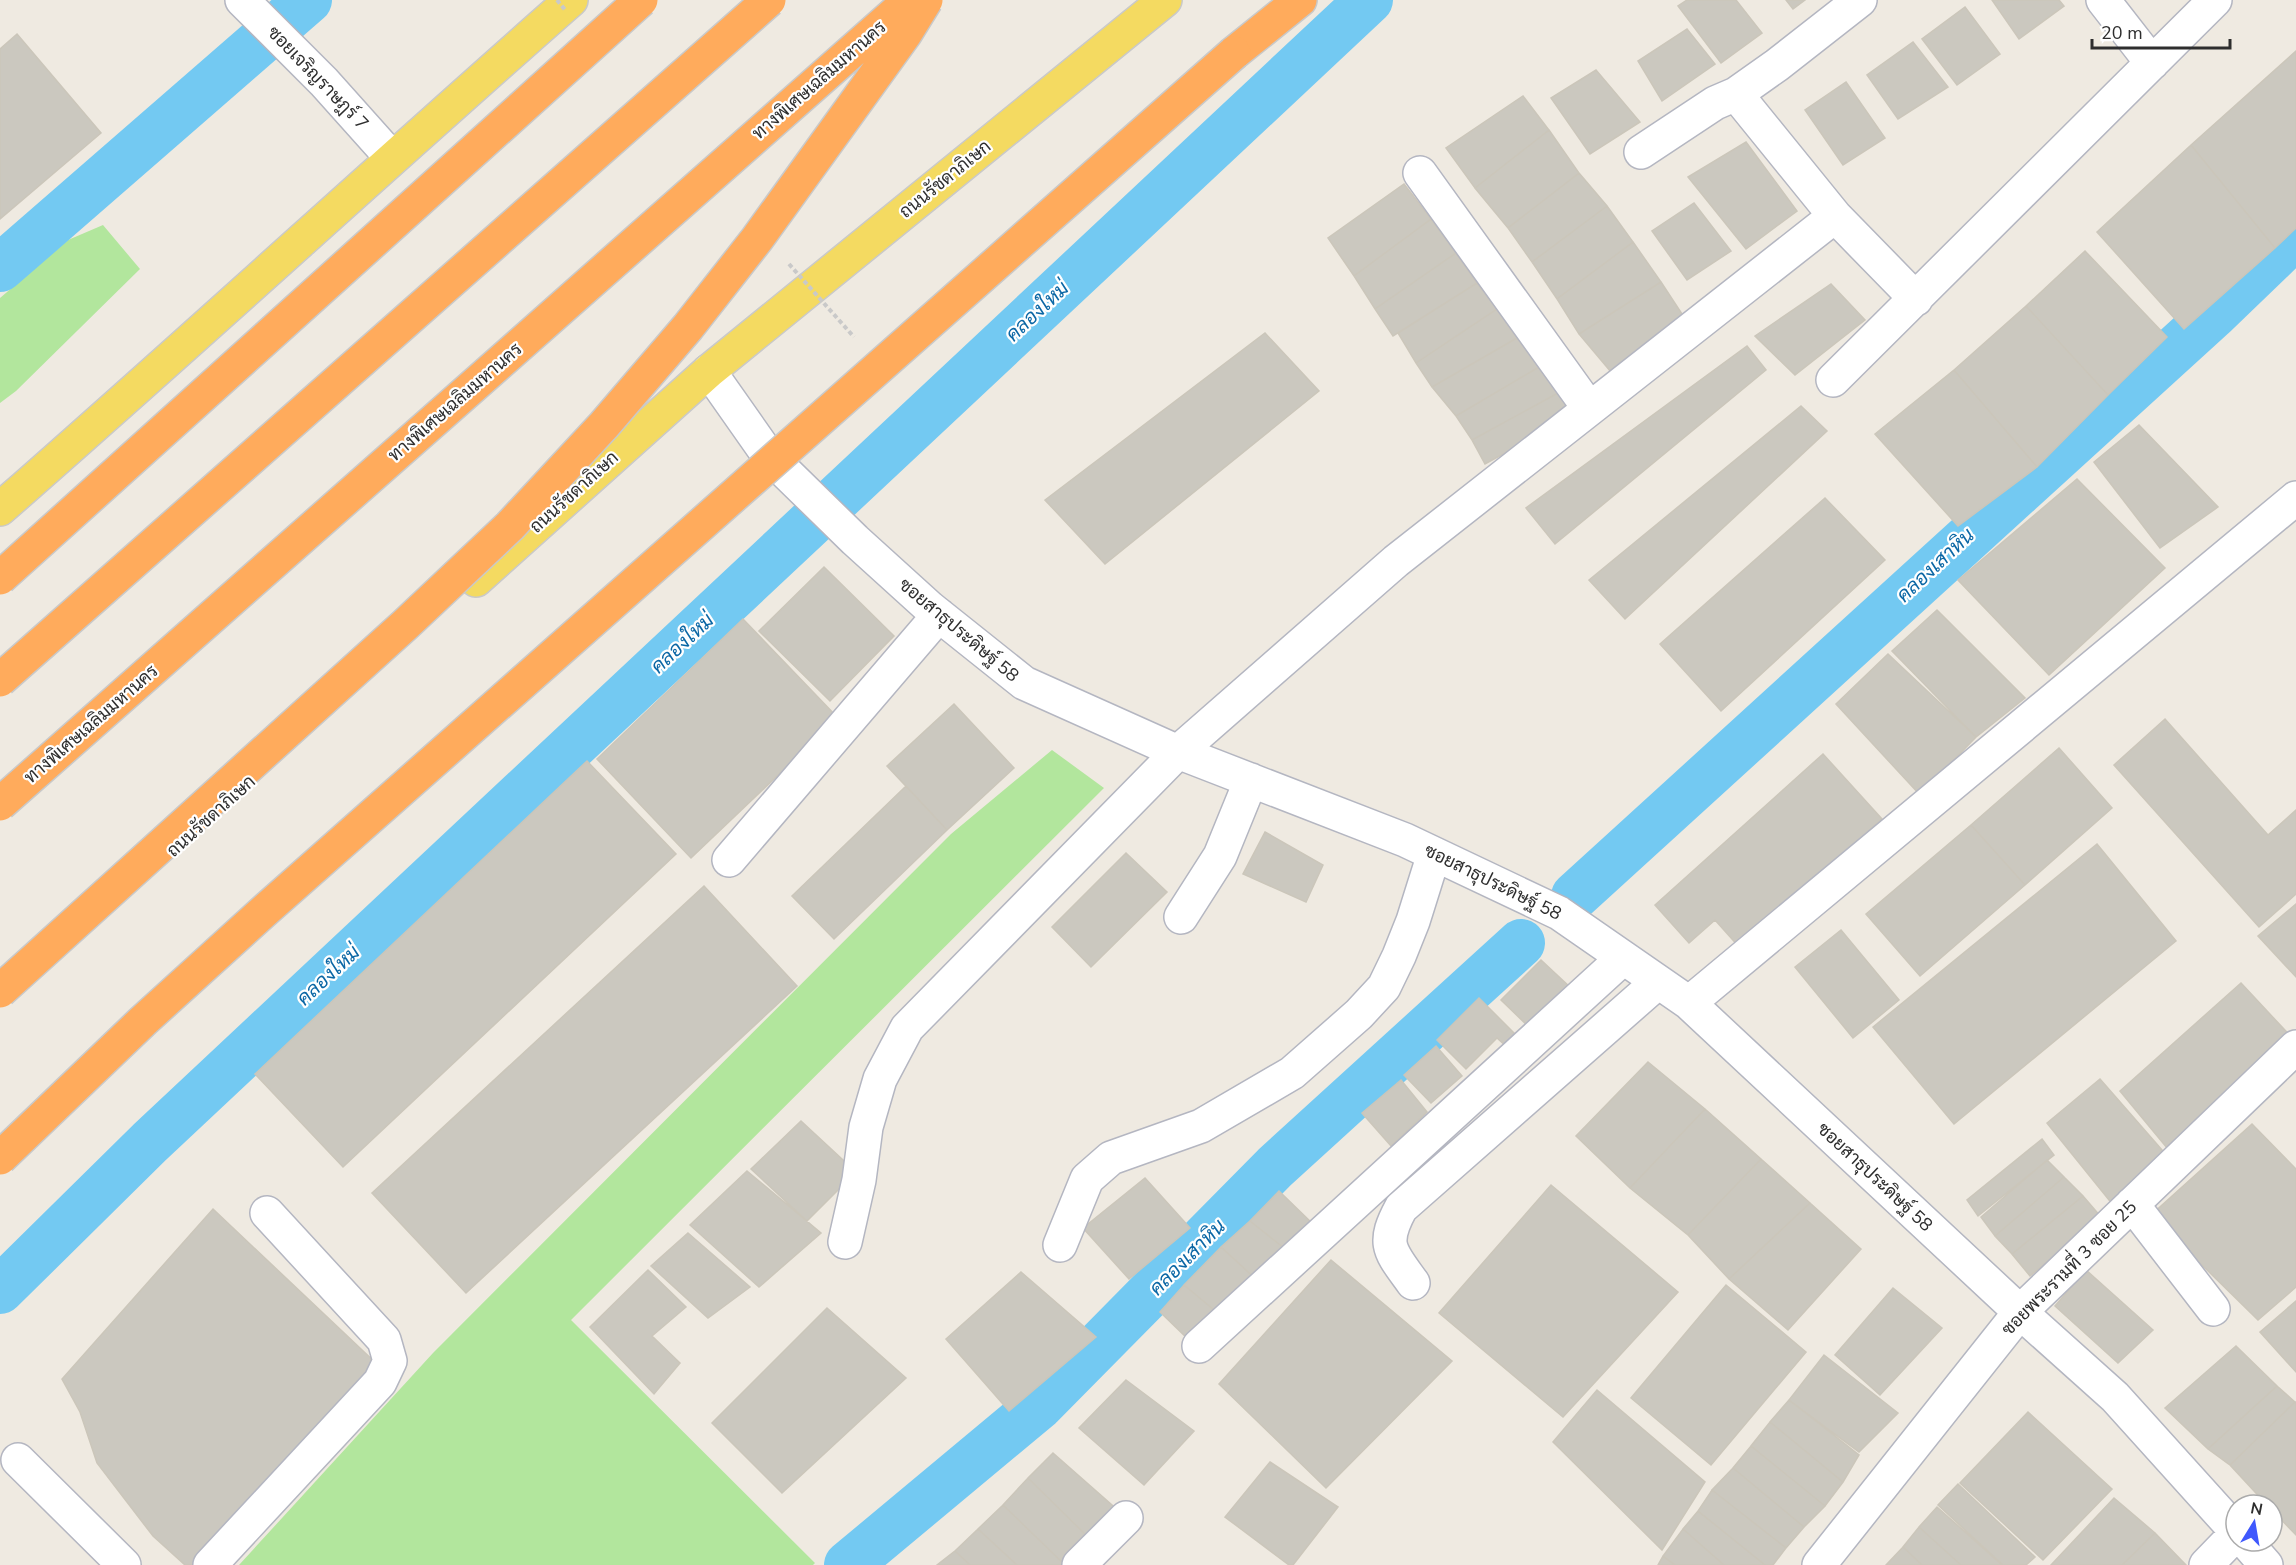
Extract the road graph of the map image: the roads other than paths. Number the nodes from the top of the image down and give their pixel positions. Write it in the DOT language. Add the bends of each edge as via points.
graph roads {
  1 [pos="571,0"];
  2 [pos="641,0"];
  3 [pos="769,0"];
  4 [pos="909,0"];
  5 [pos="926,0"];
  6 [pos="1166,0"];
  7 [pos="1287,0"];
  8 [pos="1300,0"];
  9 [pos="1860,0"];
  10 [pos="2103,0"];
  11 [pos="2215,0"];
  12 [pos="243,1"];
  13 [pos="1234,53"];
  14 [pos="2152,63"];
  15 [pos="1736,94"];
  16 [pos="1641,152"];
  17 [pos="392,158"];
  18 [pos="1420,173"];
  19 [pos="1834,216"];
  20 [pos="1916,299"];
  21 [pos="709,371"];
  22 [pos="1833,380"];
  23 [pos="1589,408"];
  24 [pos="2296,498"];
  25 [pos="0,509"];
  26 [pos="0,578"];
  27 [pos="939,615"];
  28 [pos="0,680"];
  29 [pos="1178,752"];
  30 [pos="1251,780"];
  31 [pos="0,804"];
  32 [pos="1434,854"];
  33 [pos="729,860"];
  34 [pos="1181,917"];
  35 [pos="73,940"];
  36 [pos="1623,958"];
  37 [pos="0,966"];
  38 [pos="1658,982"];
  39 [pos="0,991"];
  40 [pos="1689,1003"];
  41 [pos="0,1005"];
  42 [pos="2296,1047"];
  43 [pos="0,1158"];
  44 [pos="2132,1204"];
  45 [pos="267,1213"];
  46 [pos="845,1242"];
  47 [pos="1060,1245"];
  48 [pos="1413,1283"];
  49 [pos="2213,1309"];
  50 [pos="2020,1312"];
  51 [pos="1199,1346"];
  52 [pos="18,1460"];
  53 [pos="1126,1518"];
  54 [pos="2224,1520"];
  55 [pos="2224,1546"];
  56 [pos="2256,1553"];
  57 [pos="124,1565"];
  58 [pos="210,1565"];
  59 [pos="1079,1565"];
  60 [pos="1819,1565"];
  61 [pos="2206,1565"];
  62 [pos="2266,1565"];
  1 -- 17 [label="main road"];
  2 -- 26 [label="highway, bridge"];
  3 -- 28 [label="highway, bridge"];
  4 -- 31 [label="highway, ทางพิเศษเฉลิมมหานคร, bridge"];
  5 -- 39 [label="highway, bridge" via="758,239 604,425 510,526"];
  6 -- 21 [label="main road, ถนนรัชดาภิเษก"];
  7 -- 13 [label="highway"];
  8 -- 13 [label="highway"];
  9 -- 15 [label="street"];
  10 -- 14 [label="street"];
  11 -- 14 [label="street"];
  12 -- 17 [label="street, ซอยเจริญราษฎร์ 7"];
  13 -- 43 [label="highway, bridge" via="271,905"];
  14 -- 20 [label="street"];
  15 -- 16 [label="street" via="1715,103"];
  15 -- 19 [label="street"];
  17 -- 25 [label="main road"];
  18 -- 23 [label="street"];
  19 -- 20 [label="street"];
  19 -- 23 [label="street"];
  20 -- 22 [label="street"];
  21 -- 27 [label="street, ซอยสาธุประดิษฐ์ 58" via="768,455"];
  21 -- 35 [label="main road, ถนนรัชดาภิเษก"];
  23 -- 29 [label="street" via="1396,561"];
  24 -- 40 [label="street"];
  27 -- 29 [label="street, ซอยสาธุประดิษฐ์ 58" via="1024,683"];
  27 -- 33 [label="street"];
  29 -- 30 [label="street, ซอยสาธุประดิษฐ์ 58"];
  29 -- 46 [label="street" via="908,1028 874,1098"];
  30 -- 32 [label="street, ซอยสาธุประดิษฐ์ 58"];
  30 -- 34 [label="street" via="1220,856"];
  32 -- 36 [label="street, ซอยสาธุประดิษฐ์ 58" via="1559,912"];
  32 -- 47 [label="street" via="1399,956 1384,987 1359,1014 1292,1073 1201,1126 1111,1158 1087,1179"];
  35 -- 37 [label="main road"];
  35 -- 41 [label="main road, ถนนรัชดาภิเษก"];
  36 -- 38 [label="street, ซอยสาธุประดิษฐ์ 58"];
  36 -- 51 [label="street"];
  38 -- 40 [label="street, ซอยสาธุประดิษฐ์ 58"];
  38 -- 48 [label="street" via="1401,1208 1389,1240 1397,1261"];
  40 -- 50 [label="street, ซอยสาธุประดิษฐ์ 58"];
  42 -- 44 [label="street, ซอยพระรามที่ 3 ซอย 25"];
  44 -- 49 [label="street"];
  44 -- 50 [label="street, ซอยพระรามที่ 3 ซอย 25"];
  45 -- 58 [label="street" via="384,1340 390,1361 380,1382"];
  50 -- 54 [label="street, ซอยสาธุประดิษฐ์ 58" via="2115,1397"];
  50 -- 60 [label="street, ซอยพระรามที่ 3 ซอย 25"];
  52 -- 57 [label="street"];
  53 -- 59 [label="street"];
  55 -- 61 [label="street"];
  56 -- 62 [label="street"];
}
